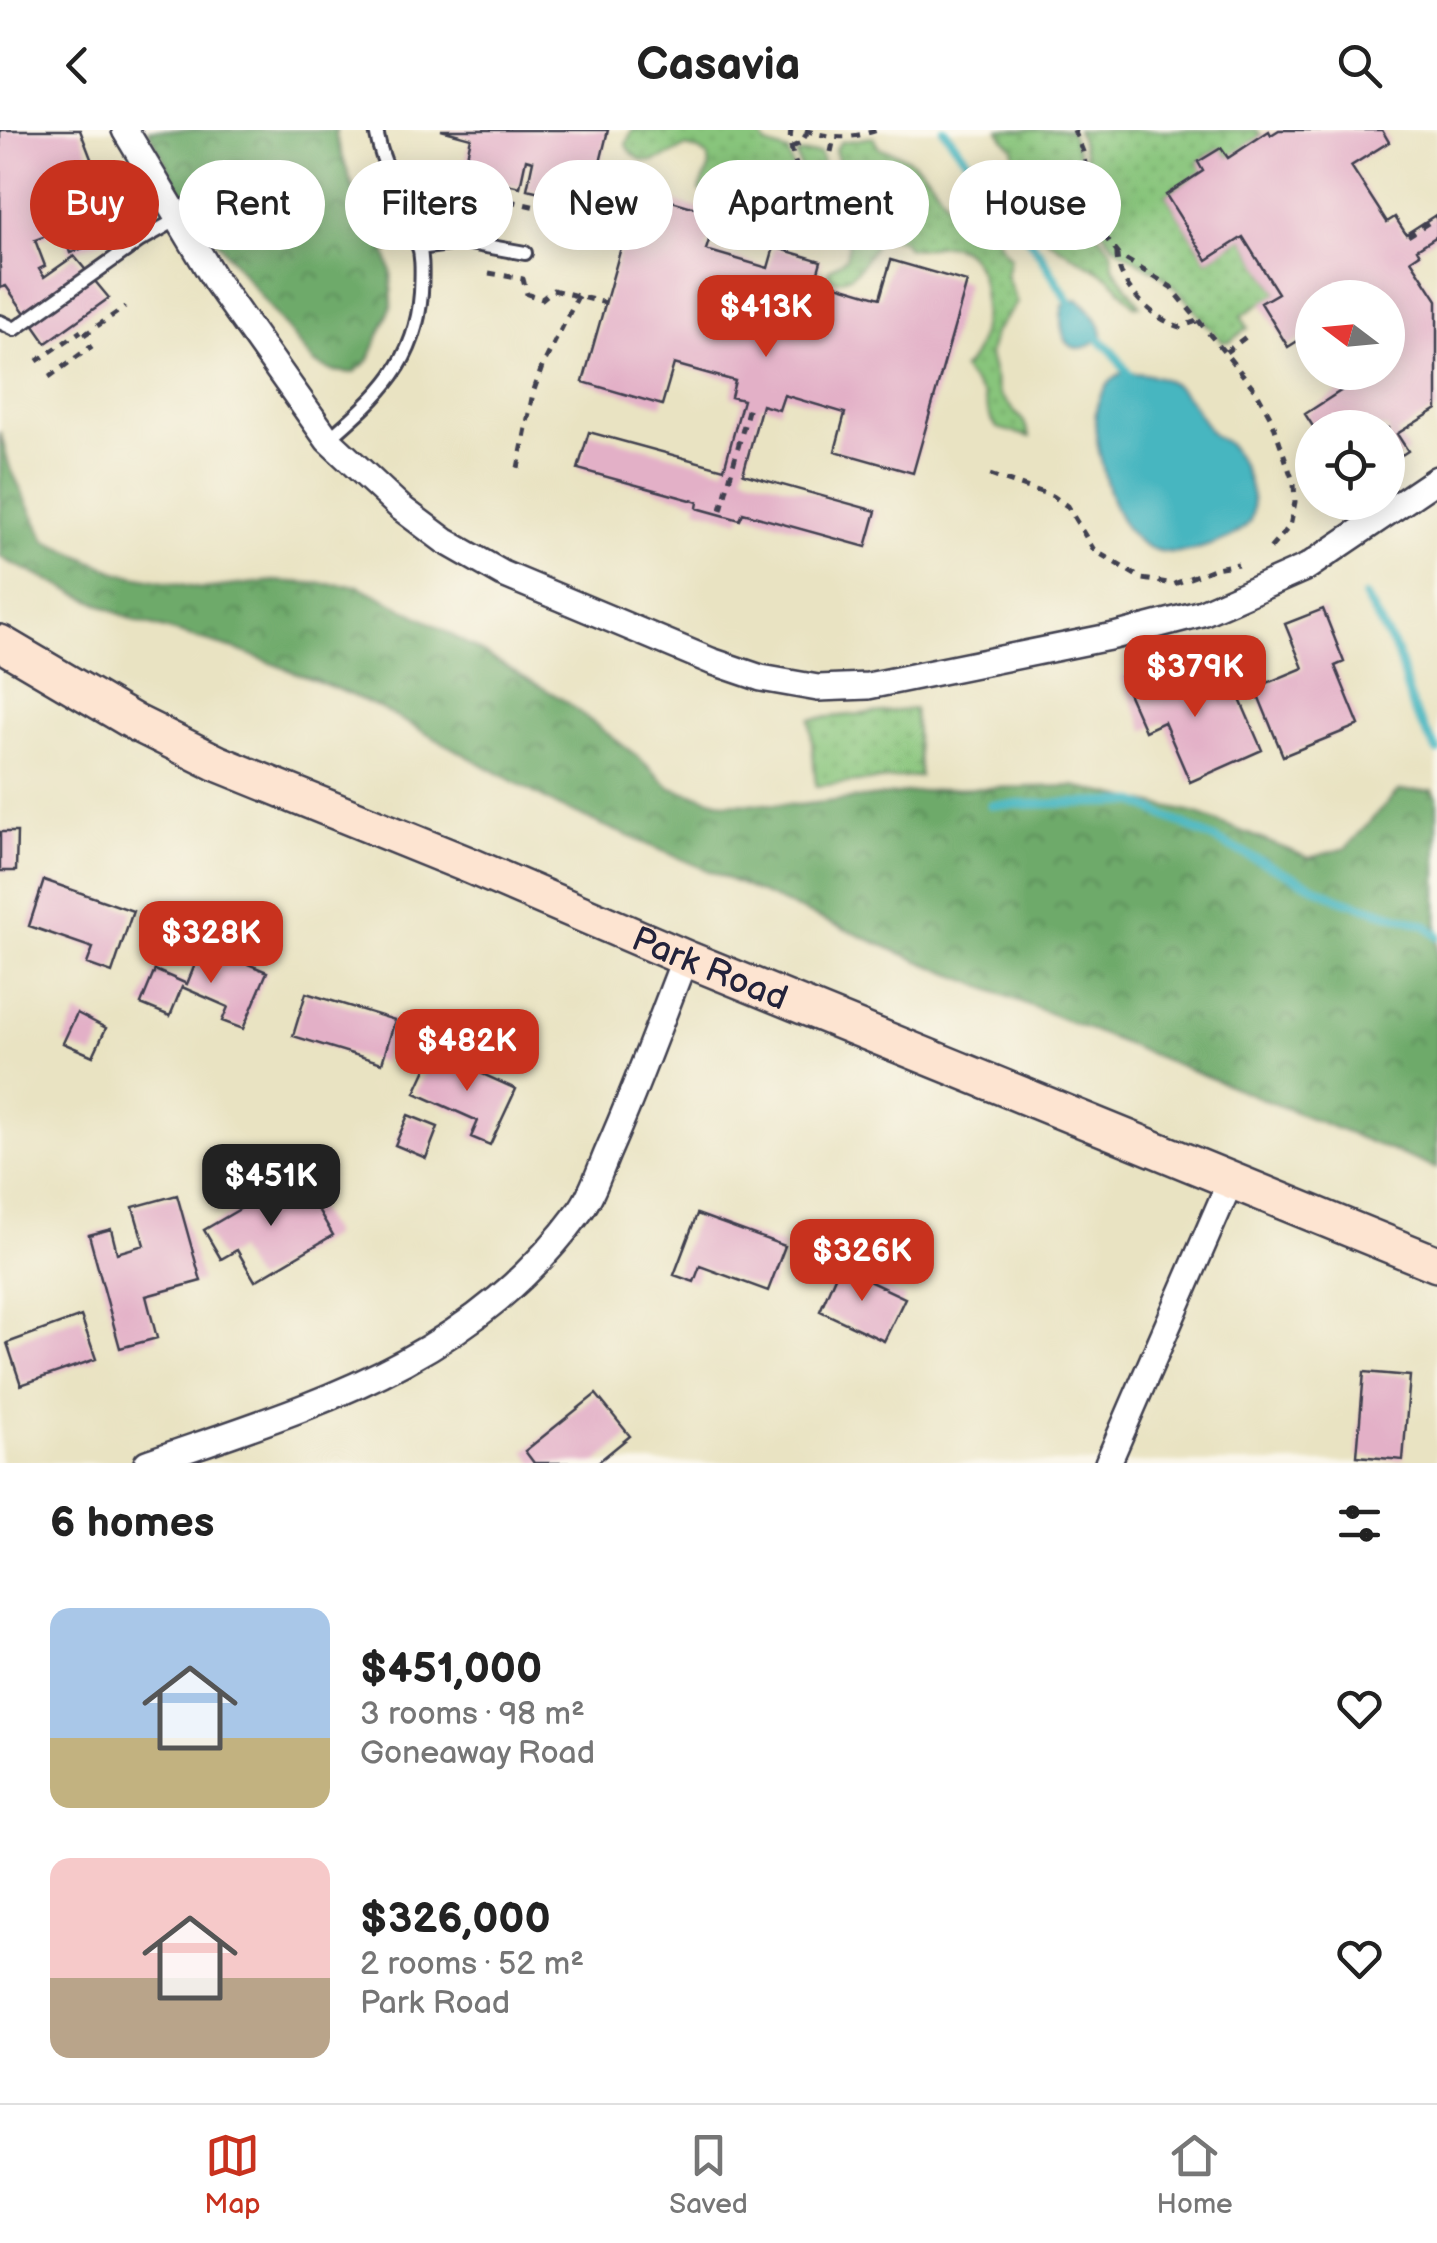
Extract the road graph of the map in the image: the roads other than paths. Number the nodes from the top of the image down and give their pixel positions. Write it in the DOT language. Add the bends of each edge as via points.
graph roads {
  1 [pos="125,130"];
  2 [pos="376,130"];
  3 [pos="383,160"];
  4 [pos="176,220"];
  5 [pos="419,250"];
  6 [pos="508,250"];
  7 [pos="525,253"];
  8 [pos="0,322"];
  9 [pos="328,440"];
  10 [pos="1437,479"];
  11 [pos="0,643"];
  12 [pos="684,958"];
  13 [pos="1230,1182"];
  14 [pos="1437,1264"];
  15 [pos="147,1463"];
  16 [pos="1108,1463"];
  1 -- 4 [label="street"];
  2 -- 3 [label="lane"];
  4 -- 8 [label="lane" via="15,329"];
  4 -- 9 [label="street"];
  5 -- 9 [label="lane" via="419,316 406,356 378,396"];
  6 -- 7 [label="lane"];
  9 -- 10 [label="street" via="401,508 503,574 711,661 818,688 868,686 1202,613 1307,566"];
  11 -- 12 [label="main road, Park Road" via="216,763"];
  12 -- 13 [label="main road, Park Road"];
  12 -- 15 [label="street" via="582,1209 490,1306 399,1367"];
  13 -- 14 [label="main road, Park Road"];
  13 -- 16 [label="street"];
}
